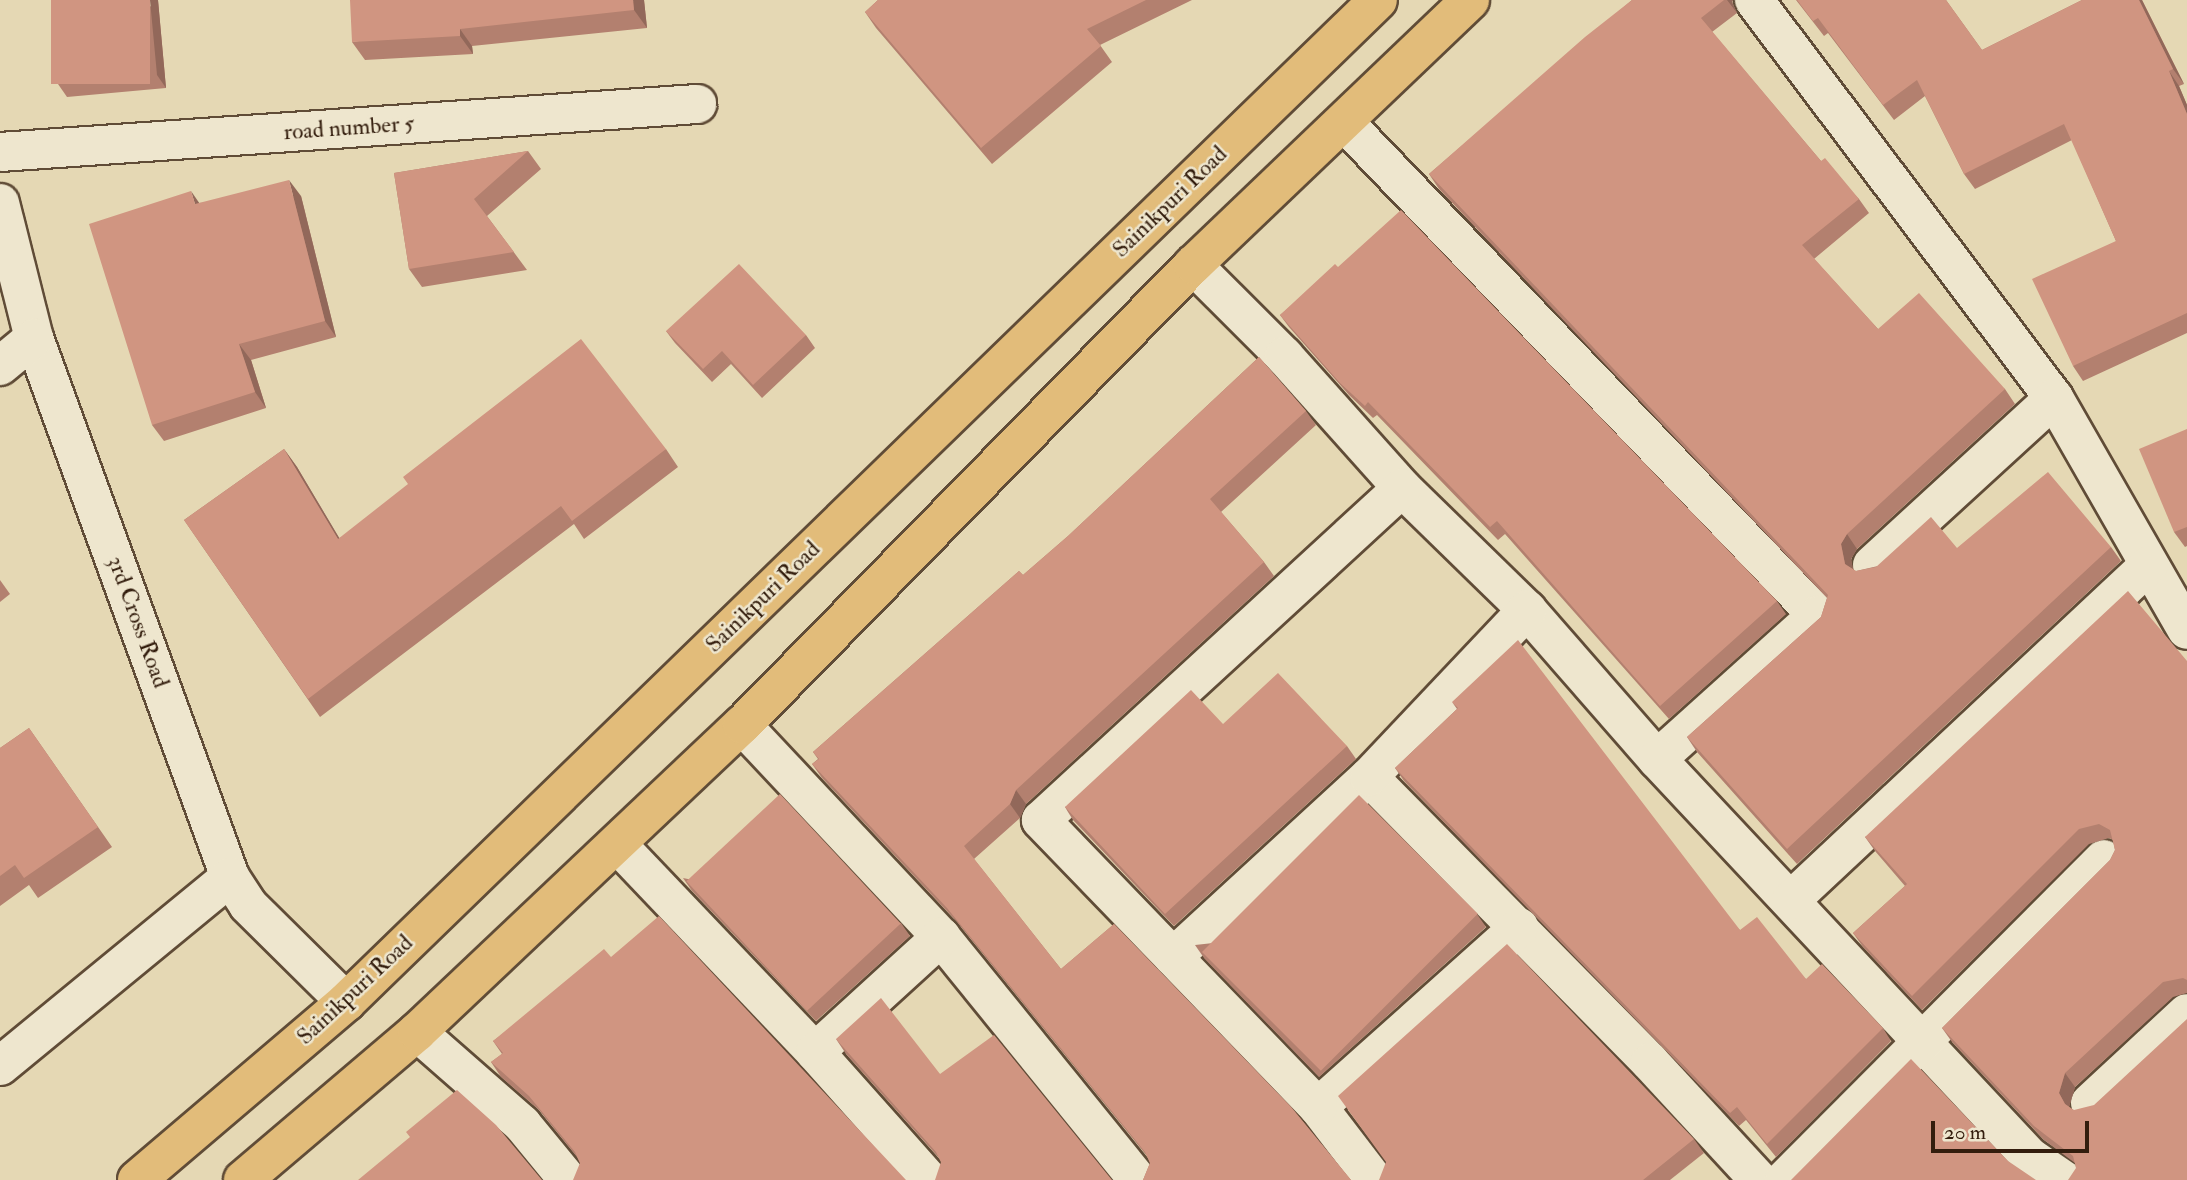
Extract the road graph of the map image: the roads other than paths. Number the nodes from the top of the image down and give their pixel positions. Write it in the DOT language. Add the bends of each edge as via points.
graph roads {
  1 [pos="1378,0"];
  2 [pos="1470,0"];
  3 [pos="1754,0"];
  4 [pos="697,104"];
  5 [pos="1345,123"];
  6 [pos="0,152"];
  7 [pos="0,202"];
  8 [pos="1194,265"];
  9 [pos="34,338"];
  10 [pos="0,366"];
  11 [pos="2054,398"];
  12 [pos="1402,488"];
  13 [pos="1872,565"];
  14 [pos="2149,565"];
  15 [pos="1527,610"];
  16 [pos="2187,631"];
  17 [pos="742,725"];
  18 [pos="1657,759"];
  19 [pos="1369,777"];
  20 [pos="617,844"];
  21 [pos="2104,859"];
  22 [pos="230,877"];
  23 [pos="1791,900"];
  24 [pos="1519,927"];
  25 [pos="941,937"];
  26 [pos="1173,957"];
  27 [pos="346,1002"];
  28 [pos="2187,1013"];
  29 [pos="417,1032"];
  30 [pos="1922,1037"];
  31 [pos="815,1052"];
  32 [pos="0,1066"];
  33 [pos="2090,1103"];
  34 [pos="1318,1107"];
  35 [pos="136,1180"];
  36 [pos="243,1180"];
  37 [pos="568,1180"];
  38 [pos="929,1180"];
  39 [pos="1138,1180"];
  40 [pos="1374,1180"];
  41 [pos="1759,1180"];
  42 [pos="1784,1180"];
  43 [pos="2064,1180"];
  1 -- 27 [label="main road, Sainikpuri Road"];
  2 -- 5 [label="main road"];
  3 -- 11 [label="street"];
  4 -- 6 [label="street, road number 5"];
  5 -- 8 [label="main road"];
  5 -- 18 [label="street" via="1817,615"];
  7 -- 9 [label="street, 3rd Cross Road"];
  8 -- 12 [label="street" via="1284,356"];
  8 -- 17 [label="main road"];
  9 -- 10 [label="street"];
  9 -- 22 [label="street, 3rd Cross Road"];
  11 -- 13 [label="street"];
  11 -- 14 [label="street"];
  12 -- 15 [label="street"];
  12 -- 26 [label="street" via="1041,820"];
  14 -- 16 [label="street"];
  14 -- 23 [label="street"];
  15 -- 18 [label="street"];
  15 -- 19 [label="street"];
  17 -- 20 [label="main road"];
  17 -- 25 [label="street"];
  18 -- 23 [label="street"];
  19 -- 24 [label="street"];
  19 -- 26 [label="street"];
  20 -- 29 [label="main road"];
  20 -- 31 [label="street"];
  21 -- 30 [label="street"];
  22 -- 27 [label="street, 3rd Cross Road" via="248,905"];
  22 -- 32 [label="street"];
  23 -- 30 [label="street"];
  24 -- 34 [label="street"];
  24 -- 41 [label="street"];
  25 -- 31 [label="street"];
  25 -- 39 [label="street"];
  26 -- 34 [label="street"];
  27 -- 35 [label="main road, Sainikpuri Road"];
  28 -- 33 [label="street"];
  29 -- 36 [label="main road"];
  29 -- 37 [label="street" via="522,1124"];
  30 -- 42 [label="street"];
  30 -- 43 [label="street" via="2031,1157"];
  31 -- 38 [label="street"];
  34 -- 40 [label="street"];
}
